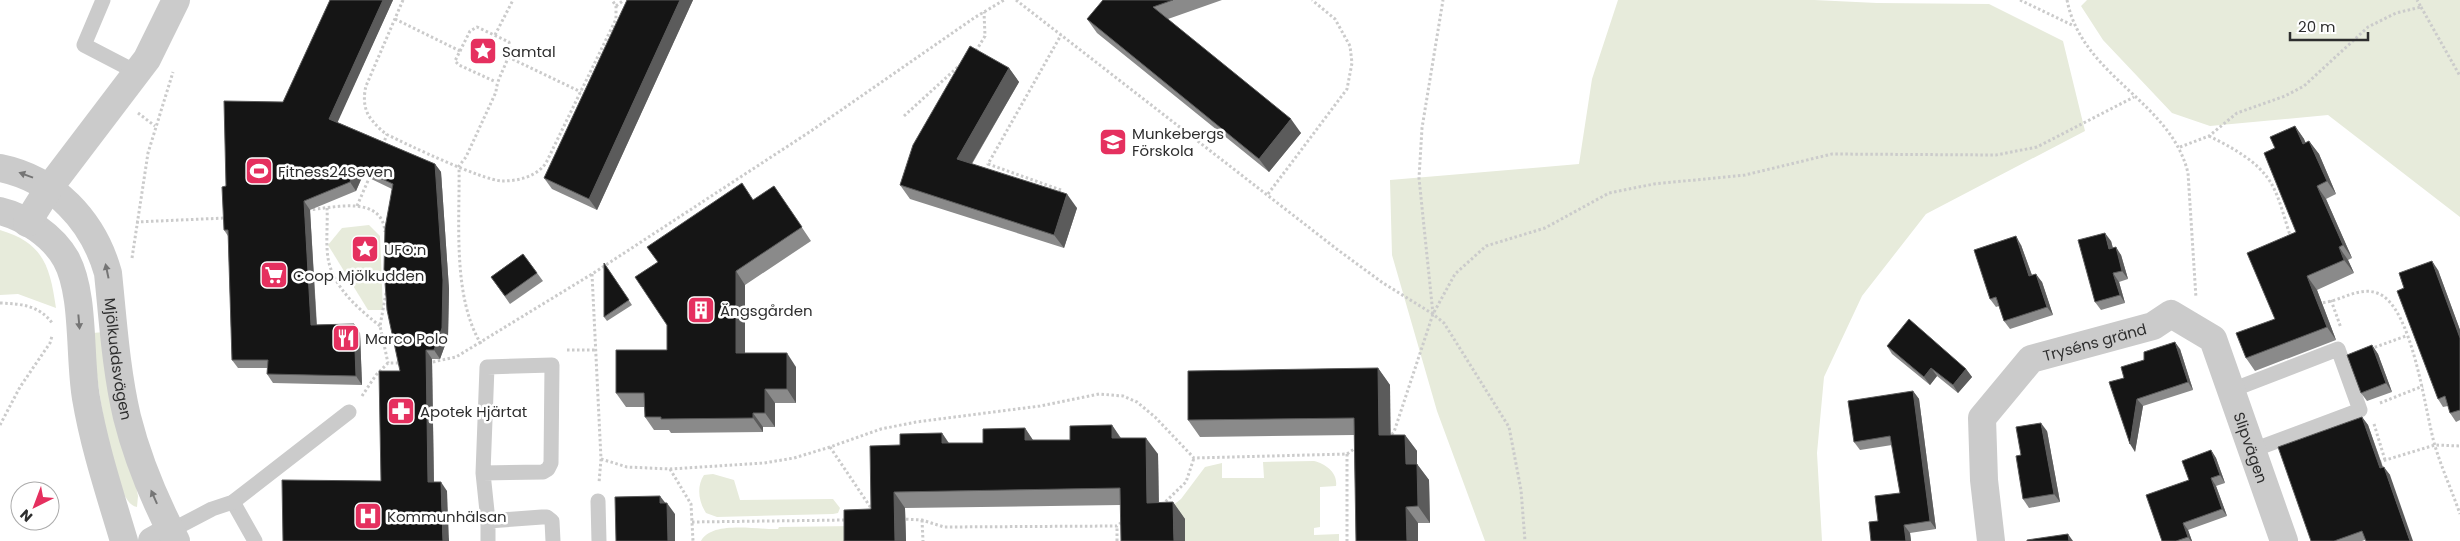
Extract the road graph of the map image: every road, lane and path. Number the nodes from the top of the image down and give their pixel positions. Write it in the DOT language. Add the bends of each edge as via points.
graph roads {
  1 [pos="103,0"];
  2 [pos="176,0"];
  3 [pos="403,0"];
  4 [pos="513,0"];
  5 [pos="612,0"];
  6 [pos="624,0"];
  7 [pos="1004,0"];
  8 [pos="1016,0"];
  9 [pos="1312,0"];
  10 [pos="1443,0"];
  11 [pos="2020,0"];
  12 [pos="2067,0"];
  13 [pos="2418,0"];
  14 [pos="616,6"];
  15 [pos="2421,7"];
  16 [pos="984,12"];
  17 [pos="395,19"];
  18 [pos="2074,26"];
  19 [pos="495,35"];
  20 [pos="1061,35"];
  21 [pos="460,51"];
  22 [pos="508,57"];
  23 [pos="970,57"];
  24 [pos="176,63"];
  25 [pos="962,63"];
  26 [pos="136,72"];
  27 [pos="2460,76"];
  28 [pos="496,82"];
  29 [pos="581,92"];
  30 [pos="2134,97"];
  31 [pos="904,116"];
  32 [pos="388,134"];
  33 [pos="2209,136"];
  34 [pos="2180,147"];
  35 [pos="379,154"];
  36 [pos="459,166"];
  37 [pos="0,168"];
  38 [pos="372,171"];
  39 [pos="49,188"];
  40 [pos="1061,190"];
  41 [pos="1268,194"];
  42 [pos="357,206"];
  43 [pos="327,208"];
  44 [pos="0,211"];
  45 [pos="300,211"];
  46 [pos="230,218"];
  47 [pos="27,223"];
  48 [pos="385,237"];
  49 [pos="2294,246"];
  50 [pos="592,274"];
  51 [pos="387,290"];
  52 [pos="2331,300"];
  53 [pos="2311,301"];
  54 [pos="0,303"];
  55 [pos="1433,314"];
  56 [pos="55,326"];
  57 [pos="380,326"];
  58 [pos="2190,326"];
  59 [pos="53,334"];
  60 [pos="2406,336"];
  61 [pos="481,344"];
  62 [pos="488,345"];
  63 [pos="558,350"];
  64 [pos="596,350"];
  65 [pos="2343,351"];
  66 [pos="2219,354"];
  67 [pos="388,363"];
  68 [pos="406,363"];
  69 [pos="432,365"];
  70 [pos="2423,386"];
  71 [pos="2232,390"];
  72 [pos="2364,408"];
  73 [pos="349,412"];
  74 [pos="0,425"];
  75 [pos="1387,438"];
  76 [pos="2435,444"];
  77 [pos="1360,445"];
  78 [pos="2460,446"];
  79 [pos="830,447"];
  80 [pos="2253,450"];
  81 [pos="1347,454"];
  82 [pos="1194,458"];
  83 [pos="601,459"];
  84 [pos="2385,460"];
  85 [pos="2377,463"];
  86 [pos="670,469"];
  87 [pos="483,473"];
  88 [pos="598,501"];
  89 [pos="233,502"];
  90 [pos="1155,510"];
  91 [pos="2460,514"];
  92 [pos="878,519"];
  93 [pos="898,519"];
  94 [pos="1126,519"];
  95 [pos="849,520"];
  96 [pos="922,520"];
  97 [pos="488,521"];
  98 [pos="692,522"];
  99 [pos="1117,526"];
  100 [pos="166,538"];
  101 [pos="124,541"];
  102 [pos="256,541"];
  103 [pos="488,541"];
  104 [pos="554,541"];
  105 [pos="599,541"];
  106 [pos="693,541"];
  107 [pos="923,541"];
  108 [pos="1117,541"];
  109 [pos="1347,541"];
  110 [pos="1525,541"];
  111 [pos="1991,541"];
  112 [pos="2284,541"];
  1 -- 26 [label="lane" via="84,45"];
  2 -- 26 [label="street" via="147,59"];
  3 -- 17 [label="path"];
  4 -- 19 [label="path"];
  5 -- 14 [label="path"];
  6 -- 14 [label="path"];
  7 -- 16 [label="path"];
  8 -- 20 [label="path"];
  9 -- 41 [label="path" via="1335,18 1350,46 1352,62 1347,89"];
  10 -- 55 [label="path" via="1422,128 1419,178"];
  11 -- 18 [label="path"];
  12 -- 18 [label="path"];
  13 -- 15 [label="path"];
  14 -- 29 [label="path" via="616,19"];
  15 -- 27 [label="path"];
  15 -- 33 [label="path" via="2396,13 2368,27 2304,86 2237,113"];
  16 -- 23 [label="path" via="985,36"];
  16 -- 50 [label="path" via="803,137"];
  17 -- 21 [label="path"];
  17 -- 32 [label="path" via="364,96 370,117"];
  18 -- 30 [label="path" via="2090,52"];
  19 -- 21 [label="path" via="477,27 470,30"];
  19 -- 22 [label="path" via="509,42 511,50"];
  20 -- 40 [label="path" via="988,164"];
  20 -- 41 [label="path"];
  21 -- 28 [label="path" via="455,61 459,65"];
  22 -- 28 [label="path"];
  22 -- 29 [label="path"];
  24 -- 46 [label="path" via="148,153 136,222"];
  25 -- 31 [label="path"];
  26 -- 39 [label="street"];
  28 -- 36 [label="path" via="492,100"];
  29 -- 36 [label="path" via="546,163 536,174 502,181"];
  30 -- 34 [label="path"];
  30 -- 55 [label="path" via="2037,147 1996,156 1832,154 1745,175 1654,184 1608,193 1545,228 1486,246 1455,274"];
  32 -- 35 [label="path"];
  32 -- 36 [label="path"];
  33 -- 34 [label="path"];
  33 -- 49 [label="path" via="2239,152 2271,183"];
  34 -- 58 [label="path" via="2188,173 2197,288 2196,308"];
  36 -- 61 [label="path" via="462,284 470,323"];
  39 -- 37 [label="street, Mjölkuddsvägen, one-way" via="31,176"];
  38 -- 42 [label="path"];
  39 -- 47 [label="street"];
  100 -- 39 [label="street, Mjölkuddsvägen, one-way" via="127,416 104,257 83,220"];
  41 -- 55 [label="path" via="1382,283"];
  42 -- 43 [label="path"];
  42 -- 48 [label="path" via="369,208 379,215"];
  43 -- 45 [label="path"];
  43 -- 57 [label="path" via="329,264 344,292"];
  44 -- 47 [label="street"];
  47 -- 101 [label="street, one-way" via="43,233 57,248 73,279 86,397"];
  50 -- 61 [label="path"];
  50 -- 64 [label="path"];
  51 -- 57 [label="path"];
  52 -- 53 [label="path" via="2322,303"];
  52 -- 60 [label="path" via="2365,290 2379,293 2394,307"];
  52 -- 65 [label="path"];
  54 -- 56 [label="path" via="24,304 37,309"];
  55 -- 75 [label="path" via="1394,432"];
  55 -- 110 [label="path" via="1444,323 1510,427 1521,490"];
  57 -- 67 [label="path"];
  58 -- 66 [label="street, Tryséns gränd" via="2213,339"];
  58 -- 111 [label="street, Tryséns gränd" via="2171,314 2153,326 2031,359 1982,418 1984,480"];
  59 -- 74 [label="path"];
  60 -- 65 [label="path" via="2362,352"];
  60 -- 70 [label="path"];
  61 -- 62 [label="path"];
  61 -- 69 [label="path" via="456,357 425,364"];
  63 -- 64 [label="path"];
  64 -- 83 [label="path"];
  65 -- 71 [label="lane"];
  65 -- 72 [label="lane"];
  66 -- 71 [label="street, Slipvägen"];
  67 -- 68 [label="path"];
  67 -- 73 [label="path"];
  70 -- 72 [label="path"];
  70 -- 76 [label="path"];
  71 -- 80 [label="street, Slipvägen"];
  72 -- 80 [label="lane"];
  72 -- 84 [label="path"];
  73 -- 89 [label="lane"];
  76 -- 78 [label="path"];
  76 -- 84 [label="path"];
  76 -- 91 [label="path"];
  77 -- 81 [label="path"];
  79 -- 82 [label="path" via="899,425 1040,406 1100,394 1123,396 1137,402 1156,417"];
  79 -- 86 [label="path" via="764,463"];
  79 -- 92 [label="path"];
  80 -- 112 [label="street, Slipvägen"];
  81 -- 82 [label="path"];
  81 -- 109 [label="path"];
  82 -- 90 [label="path" via="1186,482"];
  83 -- 86 [label="path" via="627,468"];
  83 -- 88 [label="path"];
  84 -- 85 [label="path"];
  86 -- 98 [label="path" via="689,499"];
  87 -- 87 [label="lane" via="487,367 552,365 551,463 548,469 543,472"];
  87 -- 97 [label="lane"];
  88 -- 105 [label="lane"];
  89 -- 100 [label="lane" via="212,509"];
  89 -- 102 [label="lane"];
  93 -- 96 [label="path"];
  94 -- 99 [label="path"];
  95 -- 98 [label="path"];
  96 -- 99 [label="path" via="944,526"];
  96 -- 107 [label="path"];
  97 -- 103 [label="lane"];
  97 -- 104 [label="lane" via="548,517 552,521"];
  98 -- 106 [label="path"];
  99 -- 108 [label="path"];
}
